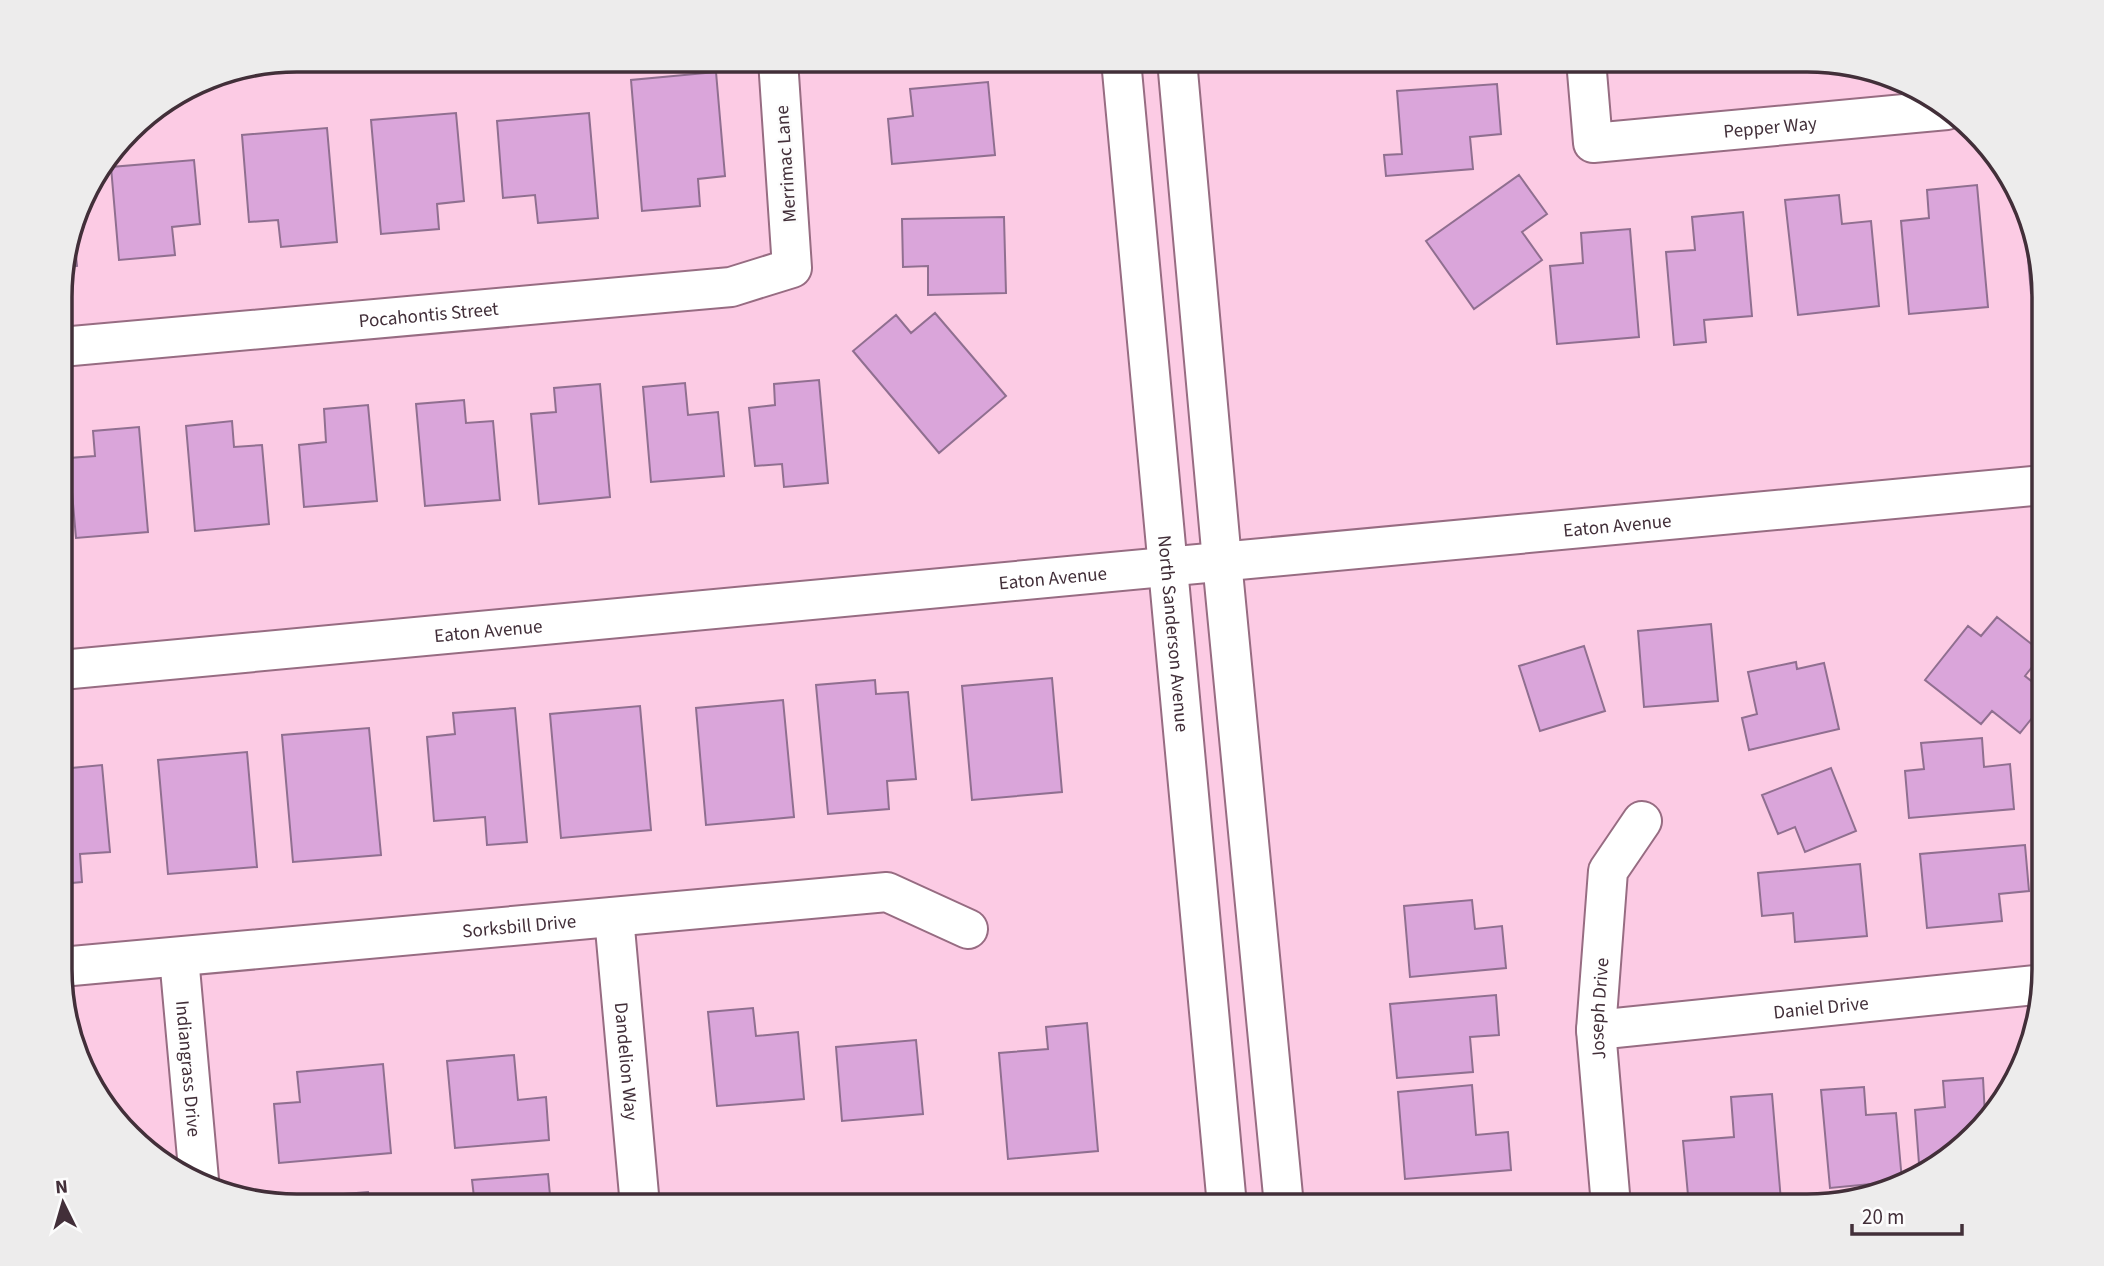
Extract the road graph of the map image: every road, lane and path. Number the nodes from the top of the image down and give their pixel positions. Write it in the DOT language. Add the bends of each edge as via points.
graph roads {
  1 [pos="779,72"];
  2 [pos="1122,72"];
  3 [pos="1178,72"];
  4 [pos="1587,72"];
  5 [pos="1934,111"];
  6 [pos="792,268"];
  7 [pos="72,346"];
  8 [pos="2032,486"];
  9 [pos="1222,561"];
  10 [pos="1168,567"];
  11 [pos="72,669"];
  12 [pos="1642,821"];
  13 [pos="614,917"];
  14 [pos="968,929"];
  15 [pos="179,957"];
  16 [pos="72,966"];
  17 [pos="2032,985"];
  18 [pos="1596,1030"];
  19 [pos="198,1171"];
  20 [pos="638,1194"];
  21 [pos="1226,1194"];
  22 [pos="1283,1194"];
  23 [pos="1610,1194"];
  1 -- 6 [label="main road, Merrimac Lane"];
  2 -- 10 [label="main road, North Sanderson Avenue"];
  3 -- 9 [label="main road"];
  4 -- 5 [label="main road, Pepper Way" via="1593,143"];
  6 -- 7 [label="main road, Pocahontis Street" via="731,287"];
  8 -- 9 [label="main road, Eaton Avenue"];
  9 -- 10 [label="main road, Eaton Avenue"];
  9 -- 22 [label="main road"];
  10 -- 11 [label="main road, Eaton Avenue"];
  10 -- 21 [label="main road, North Sanderson Avenue"];
  12 -- 18 [label="main road, Joseph Drive" via="1608,871"];
  13 -- 14 [label="main road, Sorksbill Drive" via="887,892"];
  13 -- 15 [label="main road, Sorksbill Drive"];
  13 -- 20 [label="main road, Dandelion Way"];
  15 -- 16 [label="main road, Sorksbill Drive"];
  15 -- 19 [label="main road, Indiangrass Drive"];
  17 -- 18 [label="main road, Daniel Drive"];
  18 -- 23 [label="main road, Joseph Drive"];
}
